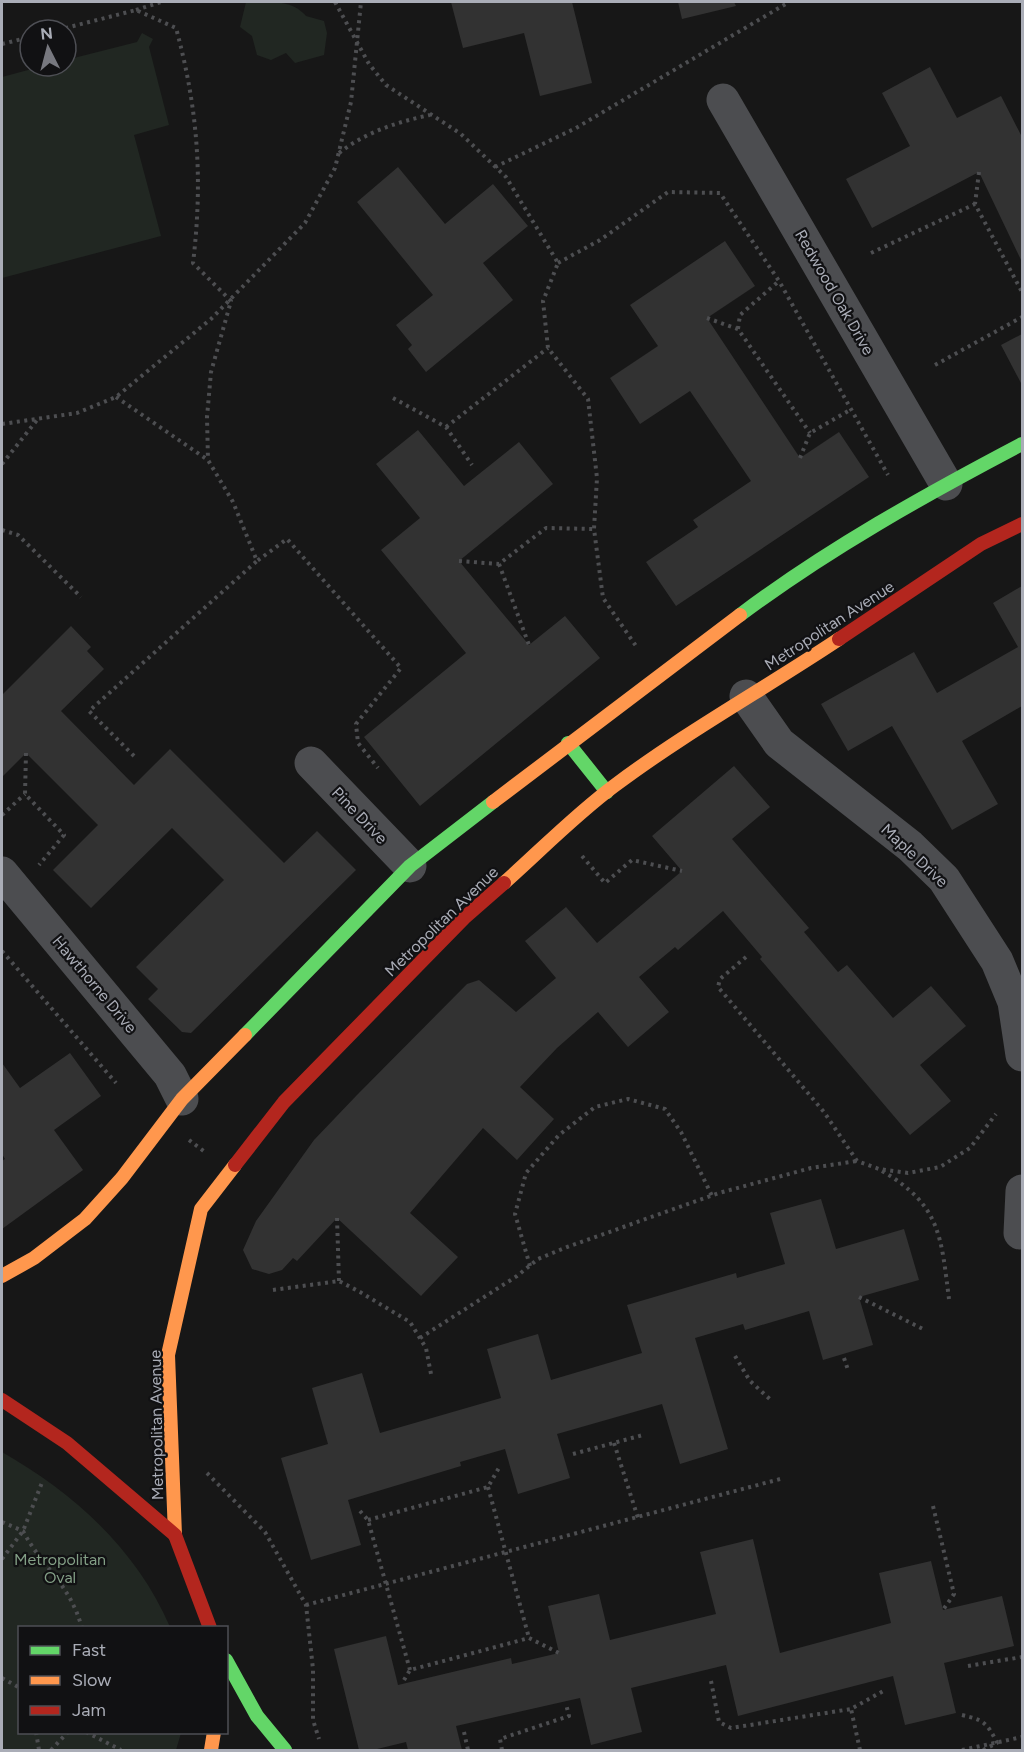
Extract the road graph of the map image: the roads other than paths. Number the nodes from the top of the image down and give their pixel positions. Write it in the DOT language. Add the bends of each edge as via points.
graph roads {
  1 [pos="723,100"];
  2 [pos="1023,444"];
  3 [pos="946,484"];
  4 [pos="1023,524"];
  5 [pos="746,696"];
  6 [pos="568,743"];
  7 [pos="311,763"];
  8 [pos="607,792"];
  9 [pos="410,866"];
  10 [pos="17,872"];
  11 [pos="1023,1055"];
  12 [pos="182,1099"];
  13 [pos="1023,1191"];
  14 [pos="1020,1233"];
  15 [pos="2,1275"];
  16 [pos="2,1400"];
  17 [pos="175,1535"];
  18 [pos="209,1626"];
  19 [pos="228,1664"];
  20 [pos="214,1734"];
  21 [pos="212,1750"];
  22 [pos="285,1750"];
  1 -- 3 [label="street, Redwood Oak Drive"];
  2 -- 3 [label="street"];
  3 -- 6 [label="street" via="787,580"];
  4 -- 5 [label="street, Metropolitan Avenue" via="981,544 783,676"];
  5 -- 8 [label="street, Metropolitan Avenue"];
  5 -- 11 [label="street, Maple Drive" via="779,743 910,846 944,879 997,961 1014,1002"];
  6 -- 8 [label="street"];
  6 -- 9 [label="street"];
  7 -- 9 [label="street, Pine Drive"];
  8 -- 17 [label="street, Metropolitan Avenue" via="464,918 299,1086 201,1209 168,1355"];
  9 -- 12 [label="street"];
  10 -- 12 [label="street, Hawthorne Drive" via="171,1075"];
  12 -- 15 [label="street" via="122,1178 85,1219 34,1258"];
  13 -- 14 [label="street"];
  16 -- 17 [label="street" via="67,1443"];
  17 -- 18 [label="street"];
  19 -- 22 [label="street" via="257,1716"];
  20 -- 21 [label="street"];
}
